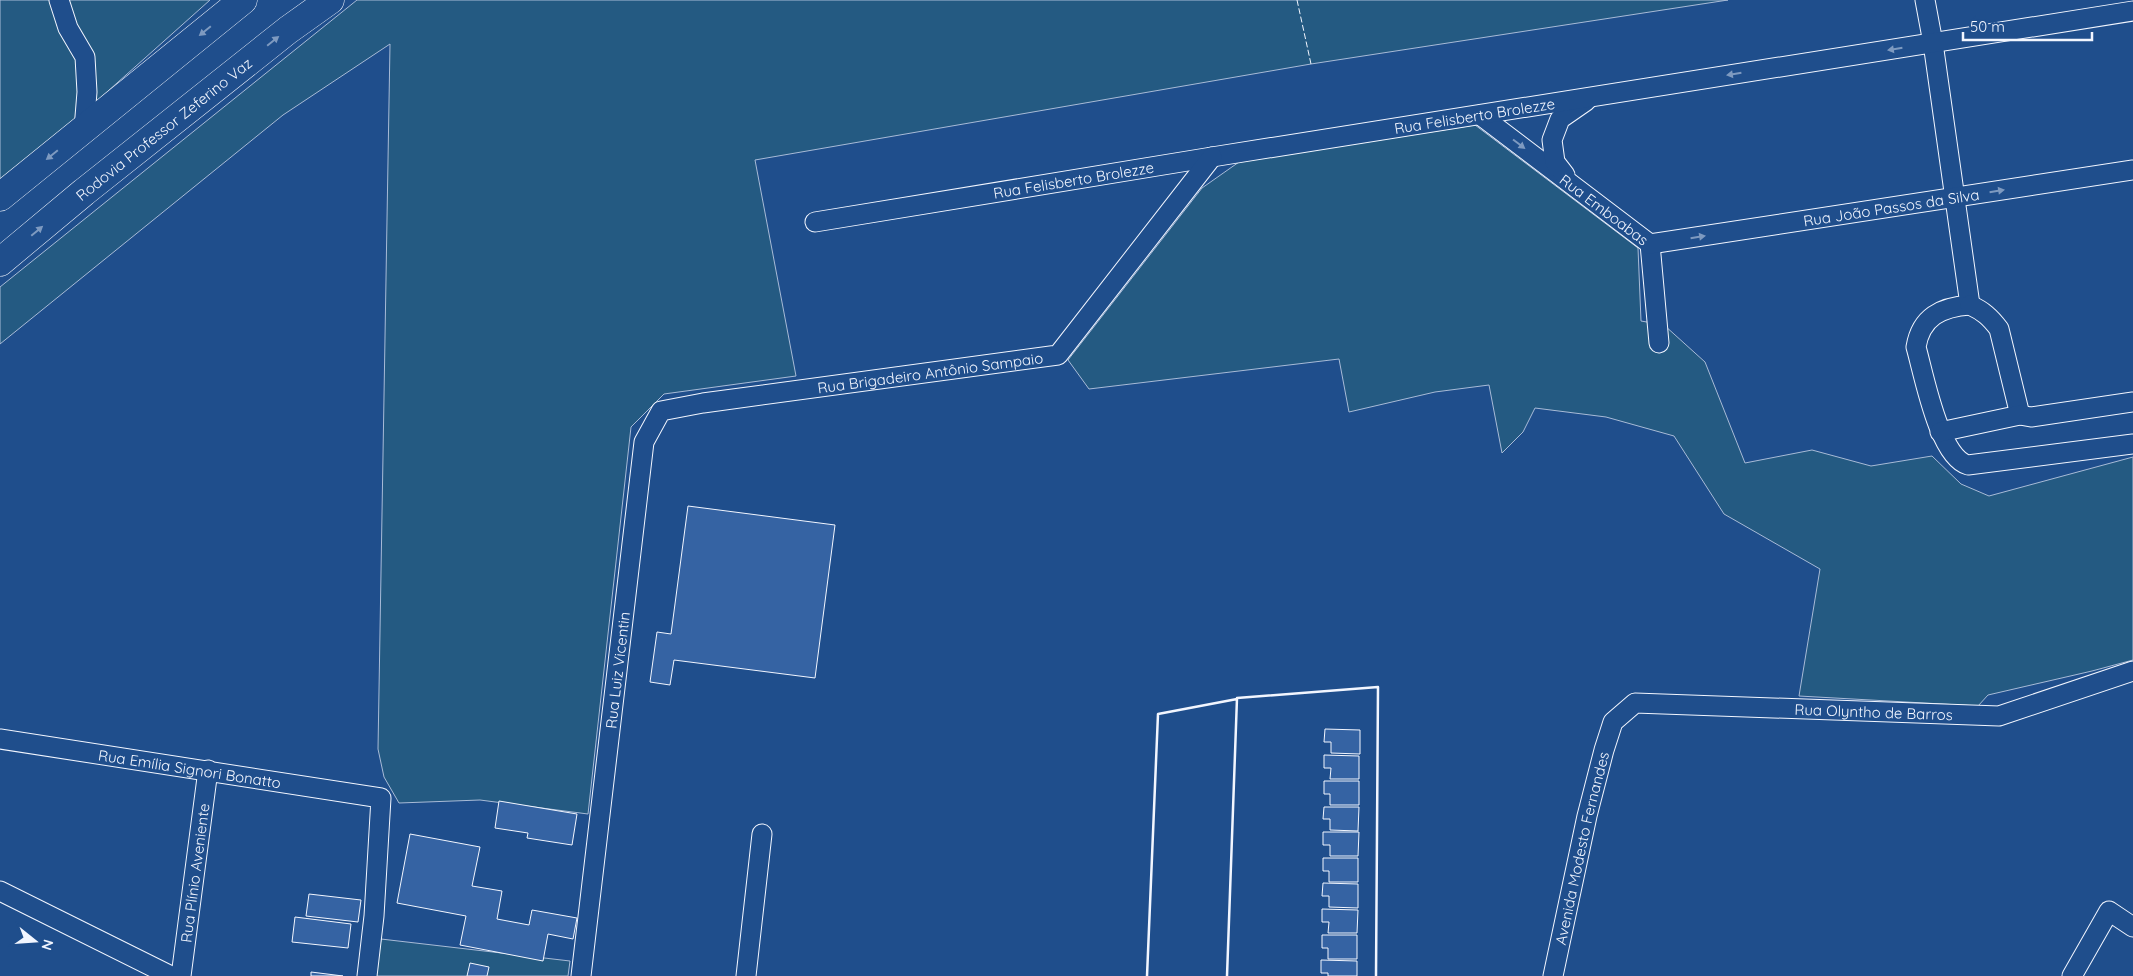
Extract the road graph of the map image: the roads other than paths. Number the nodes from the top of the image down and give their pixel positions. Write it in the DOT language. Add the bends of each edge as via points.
graph roads {
  1 [pos="59,0"];
  2 [pos="243,0"];
  3 [pos="330,0"];
  4 [pos="1925,0"];
  5 [pos="2133,12"];
  6 [pos="1933,43"];
  7 [pos="1591,97"];
  8 [pos="1480,115"];
  9 [pos="84,129"];
  10 [pos="1212,156"];
  11 [pos="2133,170"];
  12 [pos="1573,185"];
  13 [pos="0,196"];
  14 [pos="1956,198"];
  15 [pos="815,222"];
  16 [pos="1650,244"];
  17 [pos="0,262"];
  18 [pos="1969,299"];
  19 [pos="1659,344"];
  20 [pos="2133,402"];
  21 [pos="703,403"];
  22 [pos="2020,414"];
  23 [pos="1940,432"];
  24 [pos="2133,444"];
  25 [pos="2133,671"];
  26 [pos="1613,722"];
  27 [pos="0,739"];
  28 [pos="208,770"];
  29 [pos="762,834"];
  30 [pos="0,892"];
  31 [pos="2133,927"];
  32 [pos="171,976"];
  33 [pos="181,976"];
  34 [pos="367,976"];
  35 [pos="581,976"];
  36 [pos="746,976"];
  37 [pos="1554,976"];
  38 [pos="2072,976"];
  1 -- 9 [label="street" via="68,28 85,57 88,92"];
  2 -- 9 [label="highway, one-way"];
  17 -- 3 [label="highway, Rodovia Professor Zeferino Vaz, one-way" via="288,30"];
  4 -- 6 [label="street"];
  5 -- 6 [label="street, Rua Felisberto Brolezze"];
  6 -- 7 [label="street, Rua Felisberto Brolezze, one-way"];
  6 -- 14 [label="street"];
  7 -- 8 [label="street, Rua Felisberto Brolezze"];
  7 -- 12 [label="street" via="1560,119 1552,140 1555,162"];
  8 -- 10 [label="street, Rua Felisberto Brolezze"];
  8 -- 12 [label="street, Rua Emboabas, one-way"];
  9 -- 13 [label="highway, one-way"];
  10 -- 15 [label="street, Rua Felisberto Brolezze"];
  10 -- 21 [label="street, Rua Brigadeiro Antônio Sampaio" via="1058,355"];
  14 -- 11 [label="street, Rua João Passos da Silva, one-way"];
  12 -- 16 [label="street, Rua Emboabas"];
  16 -- 14 [label="street, Rua João Passos da Silva, one-way"];
  14 -- 18 [label="street"];
  16 -- 19 [label="street, Rua Emboabas"];
  18 -- 22 [label="street" via="1999,328"];
  18 -- 23 [label="street" via="1941,311 1918,334 1916,347"];
  20 -- 22 [label="street" via="2031,417"];
  21 -- 35 [label="street, Rua Luiz Vicentin" via="661,411 644,442"];
  22 -- 23 [label="street"];
  23 -- 24 [label="street" via="1957,460 1968,465"];
  25 -- 26 [label="street, Rua Olyntho de Barros" via="1999,716 1635,703"];
  26 -- 37 [label="street, Avenida Modesto Fernandes" via="1587,816"];
  27 -- 28 [label="street, Rua Emília Signori Bonatto"];
  28 -- 33 [label="street, Rua Plínio Aveniente"];
  28 -- 34 [label="street, Rua Emília Signori Bonatto" via="381,798"];
  29 -- 36 [label="street"];
  30 -- 32 [label="street"];
  31 -- 38 [label="street" via="2109,911"];
}
